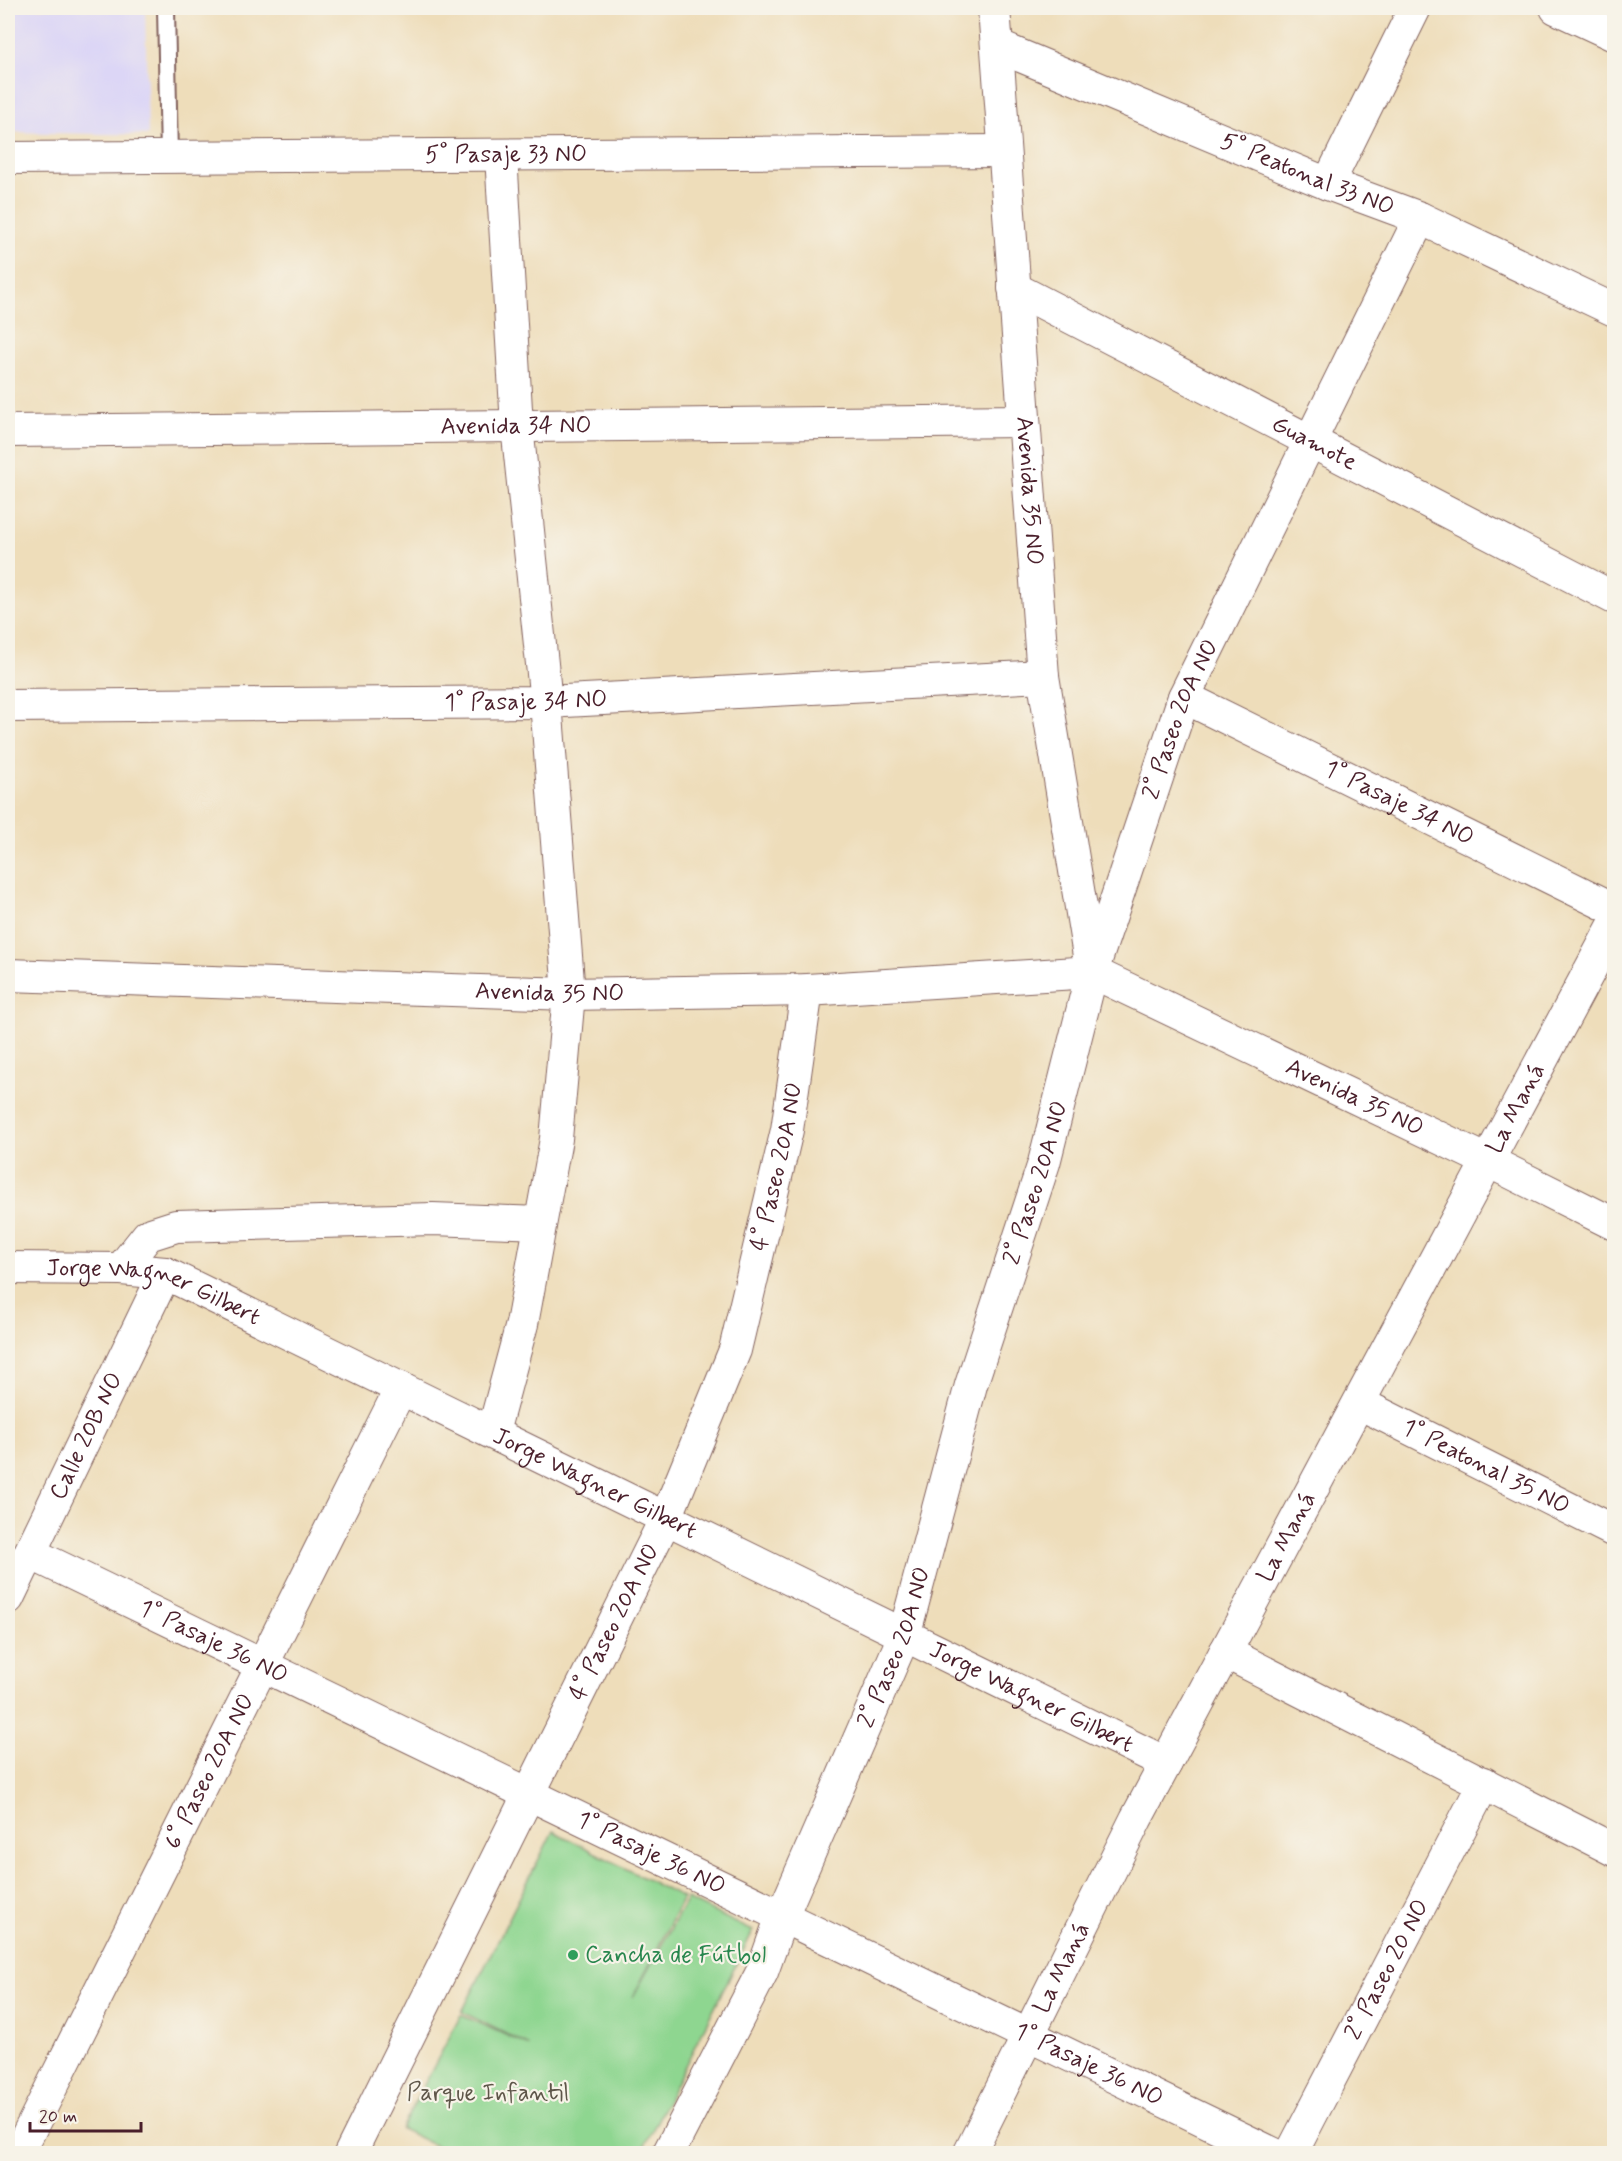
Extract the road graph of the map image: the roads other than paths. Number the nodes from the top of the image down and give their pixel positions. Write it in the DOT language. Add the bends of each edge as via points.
graph roads {
  1 [pos="166,8"];
  2 [pos="994,8"];
  3 [pos="1414,8"];
  4 [pos="1556,8"];
  5 [pos="1614,35"];
  6 [pos="996,46"];
  7 [pos="1004,151"];
  8 [pos="501,155"];
  9 [pos="169,157"];
  10 [pos="8,158"];
  11 [pos="1328,184"];
  12 [pos="1420,218"];
  13 [pos="1014,288"];
  14 [pos="1614,310"];
  15 [pos="1024,421"];
  16 [pos="517,426"];
  17 [pos="8,431"];
  18 [pos="1310,440"];
  19 [pos="1614,598"];
  20 [pos="1043,676"];
  21 [pos="1184,697"];
  22 [pos="546,702"];
  23 [pos="8,706"];
  24 [pos="1614,909"];
  25 [pos="1614,925"];
  26 [pos="1092,972"];
  27 [pos="8,975"];
  28 [pos="807,990"];
  29 [pos="569,994"];
  30 [pos="1488,1161"];
  31 [pos="540,1223"];
  32 [pos="1614,1224"];
  33 [pos="8,1268"];
  34 [pos="121,1269"];
  35 [pos="165,1273"];
  36 [pos="401,1388"];
  37 [pos="1359,1403"];
  38 [pos="493,1432"];
  39 [pos="666,1518"];
  40 [pos="1614,1531"];
  41 [pos="30,1552"];
  42 [pos="8,1598"];
  43 [pos="904,1636"];
  44 [pos="1225,1652"];
  45 [pos="262,1665"];
  46 [pos="1166,1763"];
  47 [pos="1484,1783"];
  48 [pos="529,1794"];
  49 [pos="1614,1850"];
  50 [pos="782,1916"];
  51 [pos="1028,2035"];
  52 [pos="18,2154"];
  53 [pos="350,2154"];
  54 [pos="668,2154"];
  55 [pos="969,2154"];
  56 [pos="1274,2154"];
  57 [pos="1291,2154"];
  1 -- 9 [label="lane"];
  2 -- 6 [label="street, Avenida 35 NO"];
  3 -- 11 [label="street"];
  4 -- 5 [label="street"];
  6 -- 7 [label="street, Avenida 35 NO"];
  6 -- 11 [label="street, 5° Peatonal 33 NO"];
  7 -- 8 [label="street, 5° Pasaje 33 NO"];
  7 -- 13 [label="street, Avenida 35 NO"];
  8 -- 9 [label="street, 5° Pasaje 33 NO"];
  8 -- 16 [label="street"];
  9 -- 10 [label="street, 5° Pasaje 33 NO"];
  11 -- 12 [label="street, 5° Peatonal 33 NO"];
  12 -- 14 [label="street, 5° Peatonal 33 NO"];
  12 -- 18 [label="street, 2° Paseo 20A NO"];
  13 -- 15 [label="street, Avenida 35 NO"];
  13 -- 18 [label="street, Guamote"];
  15 -- 16 [label="street, Avenida 34 NO"];
  15 -- 20 [label="street, Avenida 35 NO"];
  16 -- 17 [label="street, Avenida 34 NO"];
  16 -- 22 [label="street"];
  18 -- 19 [label="street, Guamote"];
  18 -- 21 [label="street, 2° Paseo 20A NO"];
  20 -- 22 [label="street, 1° Pasaje 34 NO"];
  20 -- 26 [label="street, Avenida 35 NO"];
  21 -- 24 [label="street, 1° Pasaje 34 NO"];
  21 -- 26 [label="street, 2° Paseo 20A NO"];
  22 -- 23 [label="street, 1° Pasaje 34 NO"];
  22 -- 29 [label="street"];
  25 -- 30 [label="street, La Maná"];
  26 -- 28 [label="street, Avenida 35 NO"];
  26 -- 30 [label="street, Avenida 35 NO"];
  26 -- 43 [label="street, 2° Paseo 20A NO" via="1044,1164 971,1385"];
  27 -- 29 [label="street, Avenida 35 NO"];
  28 -- 29 [label="street, Avenida 35 NO"];
  28 -- 39 [label="street, 4° Paseo 20A NO" via="787,1130 735,1350"];
  29 -- 31 [label="street" via="556,1139"];
  30 -- 32 [label="street, Avenida 35 NO"];
  30 -- 37 [label="street, La Maná"];
  31 -- 34 [label="street" via="433,1219 176,1226 148,1235"];
  31 -- 38 [label="street" via="522,1324"];
  33 -- 34 [label="street, Jorge Wagner Gilbert"];
  34 -- 35 [label="street, Jorge Wagner Gilbert"];
  35 -- 36 [label="street, Jorge Wagner Gilbert"];
  35 -- 41 [label="street, Calle 20B NO"];
  36 -- 38 [label="street, Jorge Wagner Gilbert"];
  36 -- 45 [label="street, 6° Paseo 20A NO"];
  37 -- 40 [label="street, 1° Peatonal 35 NO"];
  37 -- 44 [label="street, La Maná"];
  38 -- 39 [label="street, Jorge Wagner Gilbert"];
  39 -- 43 [label="street, Jorge Wagner Gilbert"];
  39 -- 48 [label="street, 4° Paseo 20A NO"];
  41 -- 42 [label="street, Calle 20B NO"];
  41 -- 45 [label="street, 1° Pasaje 36 NO"];
  43 -- 46 [label="street, Jorge Wagner Gilbert"];
  43 -- 50 [label="street, 2° Paseo 20A NO"];
  44 -- 46 [label="street, La Maná"];
  44 -- 47 [label="street"];
  45 -- 48 [label="street, 1° Pasaje 36 NO"];
  45 -- 52 [label="street, 6° Paseo 20A NO"];
  46 -- 51 [label="street, La Maná"];
  47 -- 49 [label="street"];
  47 -- 57 [label="street, 2° Paseo 20 NO"];
  48 -- 50 [label="street, 1° Pasaje 36 NO"];
  48 -- 53 [label="street, 4° Paseo 20A NO"];
  50 -- 51 [label="street, 1° Pasaje 36 NO"];
  50 -- 54 [label="street, 2° Paseo 20A NO" via="762,1972"];
  51 -- 55 [label="street, La Maná"];
  51 -- 56 [label="street, 1° Pasaje 36 NO"];
}
